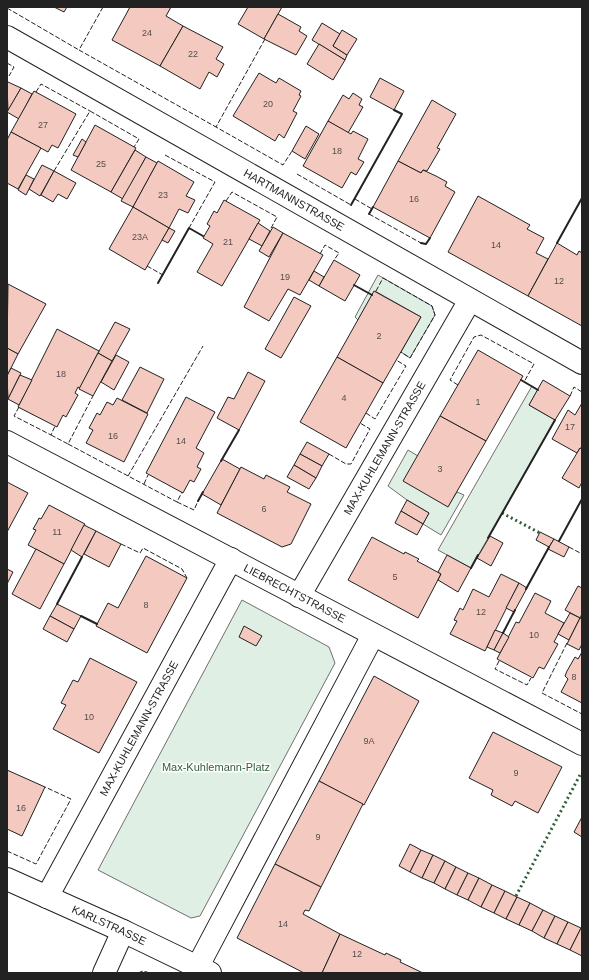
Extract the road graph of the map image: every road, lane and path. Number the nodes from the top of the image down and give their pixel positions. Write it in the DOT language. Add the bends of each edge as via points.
graph roads {
  1 [pos="7,37"];
  2 [pos="470,300"];
  3 [pos="582,363"];
  4 [pos="7,442"];
  5 [pos="231,559"];
  6 [pos="299,596"];
  7 [pos="372,635"];
  8 [pos="582,744"];
  9 [pos="7,879"];
  10 [pos="47,897"];
  11 [pos="123,931"];
  12 [pos="204,970"];
  13 [pos="104,973"];
  1 -- 2 [label="street, HARTMANNSTRASSE"];
  2 -- 3 [label="street, HARTMANNSTRASSE"];
  2 -- 6 [label="street, MAX-KUHLEMANN-STRASSE"];
  4 -- 5 [label="street, LIEBRECHTSTRASSE"];
  5 -- 6 [label="street, LIEBRECHTSTRASSE"];
  5 -- 10 [label="street, MAX-KUHLEMANN-STRASSE"];
  6 -- 7 [label="street, LIEBRECHTSTRASSE"];
  7 -- 8 [label="street, LIEBRECHTSTRASSE"];
  7 -- 12 [label="street"];
  9 -- 10 [label="street, KARLSTRASSE"];
  10 -- 11 [label="street, KARLSTRASSE"];
  11 -- 12 [label="street, KARLSTRASSE"];
  11 -- 13 [label="street"];
}
